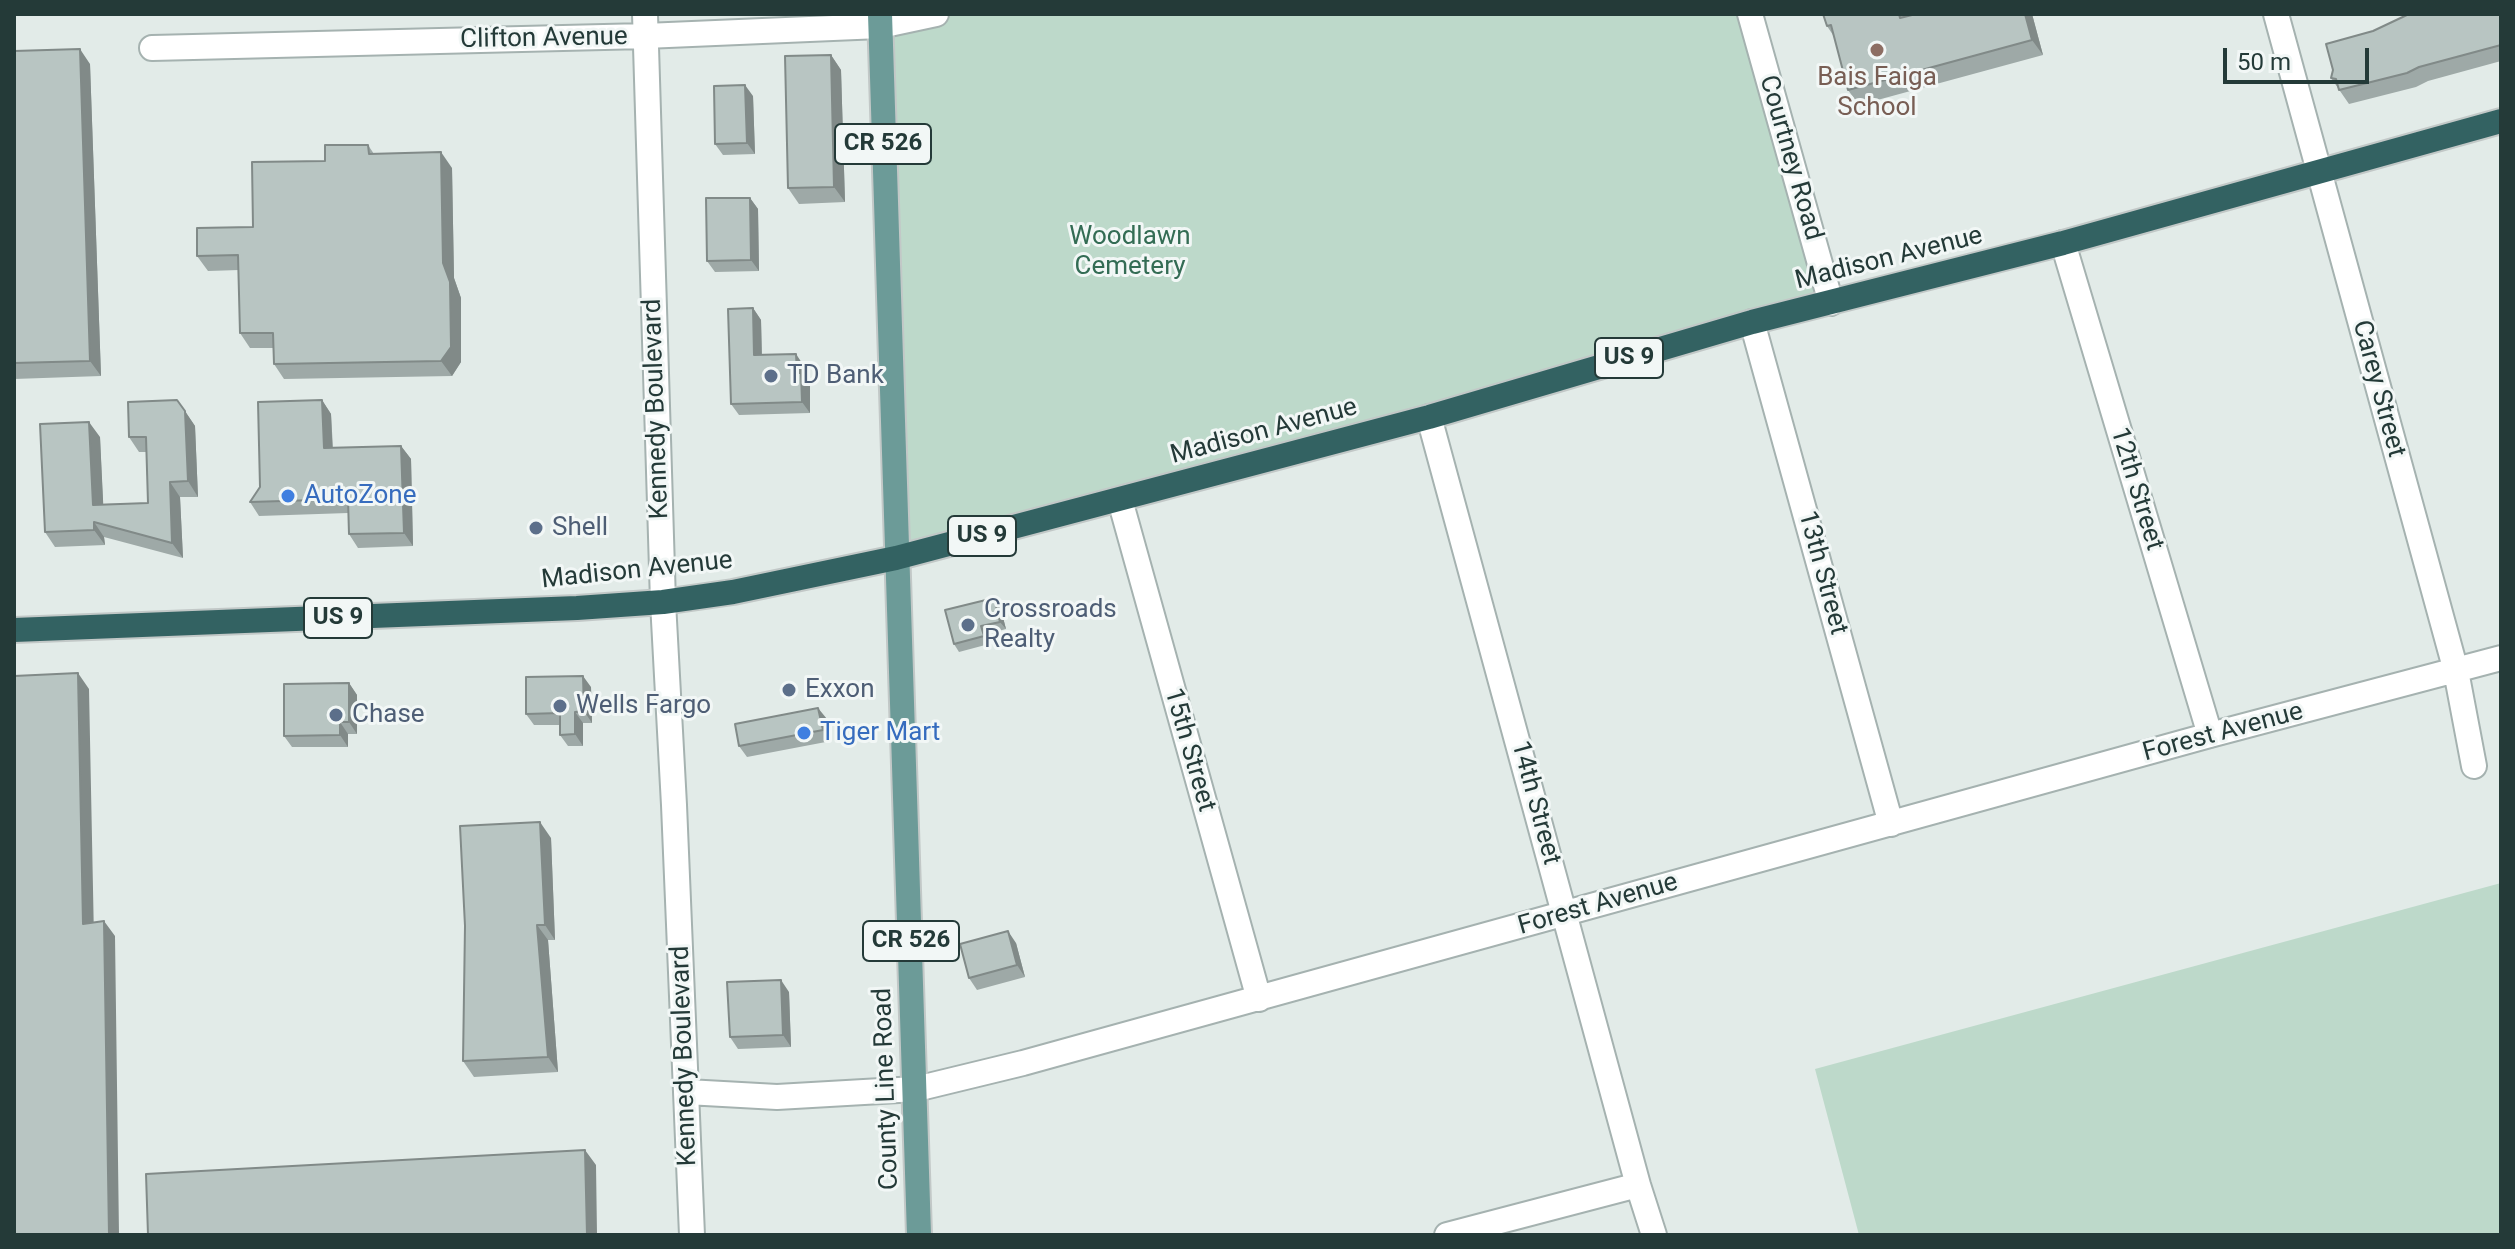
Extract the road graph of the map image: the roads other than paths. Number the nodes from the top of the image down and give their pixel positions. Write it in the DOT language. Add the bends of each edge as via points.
graph roads {
  1 [pos="936,14"];
  2 [pos="1750,14"];
  3 [pos="2276,14"];
  4 [pos="880,20"];
  5 [pos="645,25"];
  6 [pos="152,48"];
  7 [pos="2501,121"];
  8 [pos="2318,172"];
  9 [pos="2063,243"];
  10 [pos="1831,303"];
  11 [pos="1752,322"];
  12 [pos="1429,417"];
  13 [pos="1120,500"];
  14 [pos="896,558"];
  15 [pos="663,602"];
  16 [pos="14,630"];
  17 [pos="2501,658"];
  18 [pos="2456,671"];
  19 [pos="2210,735"];
  20 [pos="2474,766"];
  21 [pos="1891,824"];
  22 [pos="1565,915"];
  23 [pos="1259,999"];
  24 [pos="916,1089"];
  25 [pos="687,1092"];
  26 [pos="1638,1185"];
  27 [pos="692,1235"];
  28 [pos="919,1235"];
  29 [pos="1447,1235"];
  30 [pos="1654,1235"];
  1 -- 4 [label="street, Clifton Avenue"];
  2 -- 10 [label="street, Courtney Road"];
  3 -- 8 [label="street, Carey Street"];
  4 -- 5 [label="street, Clifton Avenue"];
  4 -- 14 [label="main road, CR 526"];
  5 -- 6 [label="street, Clifton Avenue"];
  5 -- 15 [label="street, Kennedy Boulevard"];
  7 -- 8 [label="highway, Madison Avenue / US 9"];
  8 -- 9 [label="highway, Madison Avenue / US 9"];
  8 -- 18 [label="street, Carey Street"];
  9 -- 10 [label="highway, Madison Avenue / US 9"];
  9 -- 19 [label="street, 12th Street"];
  10 -- 11 [label="highway, Madison Avenue / US 9"];
  11 -- 12 [label="highway, Madison Avenue / US 9"];
  11 -- 21 [label="street, 13th Street"];
  12 -- 13 [label="highway, Madison Avenue / US 9"];
  12 -- 22 [label="street, 14th Street"];
  13 -- 14 [label="highway, Madison Avenue / US 9"];
  13 -- 23 [label="street, 15th Street"];
  14 -- 15 [label="highway, Madison Avenue / US 9"];
  14 -- 24 [label="main road, County Line Road / CR 526"];
  15 -- 16 [label="highway, Madison Avenue / US 9"];
  15 -- 25 [label="street, Kennedy Boulevard"];
  17 -- 18 [label="street, Forest Avenue"];
  18 -- 19 [label="street, Forest Avenue"];
  18 -- 20 [label="street, Carey Street"];
  19 -- 21 [label="street, Forest Avenue"];
  21 -- 22 [label="street, Forest Avenue"];
  22 -- 23 [label="street, Forest Avenue"];
  22 -- 26 [label="street, 14th Street"];
  23 -- 24 [label="street, Forest Avenue"];
  24 -- 25 [label="street, Forest Avenue" via="777,1097"];
  24 -- 28 [label="main road, County Line Road / CR 526"];
  25 -- 27 [label="street, Kennedy Boulevard"];
  26 -- 29 [label="street"];
  26 -- 30 [label="street, 14th Street"];
}
